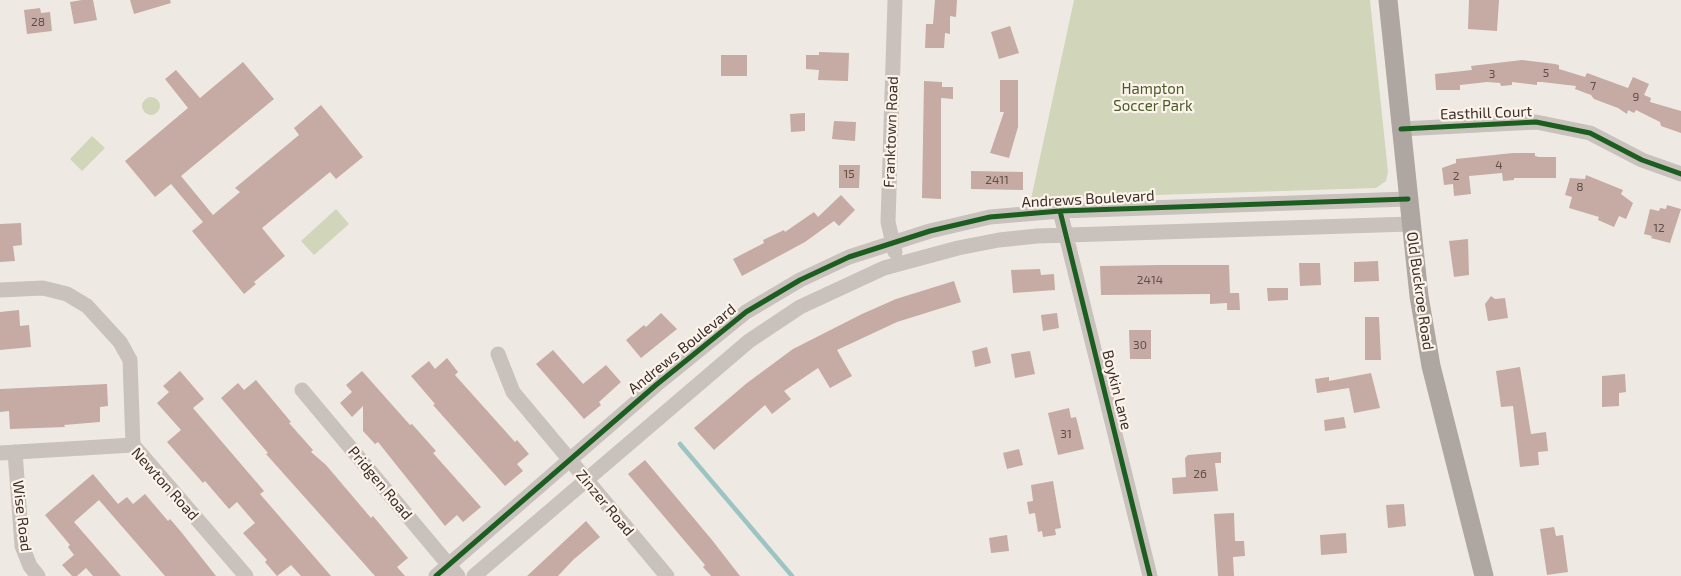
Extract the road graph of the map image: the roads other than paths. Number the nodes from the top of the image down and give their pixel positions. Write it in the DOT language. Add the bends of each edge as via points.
graph roads {
  1 [pos="896,0"];
  2 [pos="1388,0"];
  3 [pos="1401,129"];
  4 [pos="1681,174"];
  5 [pos="1408,198"];
  6 [pos="1060,211"];
  7 [pos="1410,224"];
  8 [pos="1065,234"];
  9 [pos="891,243"];
  10 [pos="899,263"];
  11 [pos="0,290"];
  12 [pos="498,354"];
  13 [pos="302,390"];
  14 [pos="133,445"];
  15 [pos="7,452"];
  16 [pos="570,460"];
  17 [pos="586,479"];
  18 [pos="453,570"];
  19 [pos="38,576"];
  20 [pos="246,576"];
  21 [pos="436,576"];
  22 [pos="474,576"];
  23 [pos="667,576"];
  24 [pos="1150,576"];
  25 [pos="1484,576"];
  1 -- 9 [label="street, Franktown Road" via="888,222"];
  2 -- 3 [label="main road, Old Buckroe Road"];
  3 -- 4 [label="street, Easthill Court" via="1536,122 1590,133 1642,160"];
  3 -- 5 [label="main road, Old Buckroe Road"];
  5 -- 6 [label="street, Andrews Boulevard"];
  5 -- 7 [label="main road, Old Buckroe Road"];
  6 -- 8 [label="street, Boykin Lane"];
  6 -- 9 [label="street, Andrews Boulevard" via="990,217"];
  7 -- 8 [label="street"];
  7 -- 25 [label="main road, Old Buckroe Road" via="1431,366"];
  8 -- 10 [label="street" via="1000,240"];
  8 -- 24 [label="street, Boykin Lane"];
  9 -- 10 [label="street, Franktown Road"];
  9 -- 16 [label="street, Andrews Boulevard" via="849,257 808,276 746,312"];
  10 -- 17 [label="street" via="824,294 772,325 723,362"];
  11 -- 14 [label="street" via="43,288 67,294 87,306 120,342 130,360"];
  12 -- 16 [label="street, Zinzer Road" via="513,392"];
  13 -- 18 [label="street, Pridgen Road"];
  14 -- 15 [label="street, Newton Road"];
  14 -- 20 [label="street, Newton Road"];
  15 -- 19 [label="street, Wise Road" via="22,546"];
  16 -- 17 [label="street, Zinzer Road"];
  16 -- 18 [label="street, Andrews Boulevard"];
  17 -- 22 [label="street"];
  17 -- 23 [label="street, Zinzer Road"];
  18 -- 21 [label="street, Andrews Boulevard"];
}
